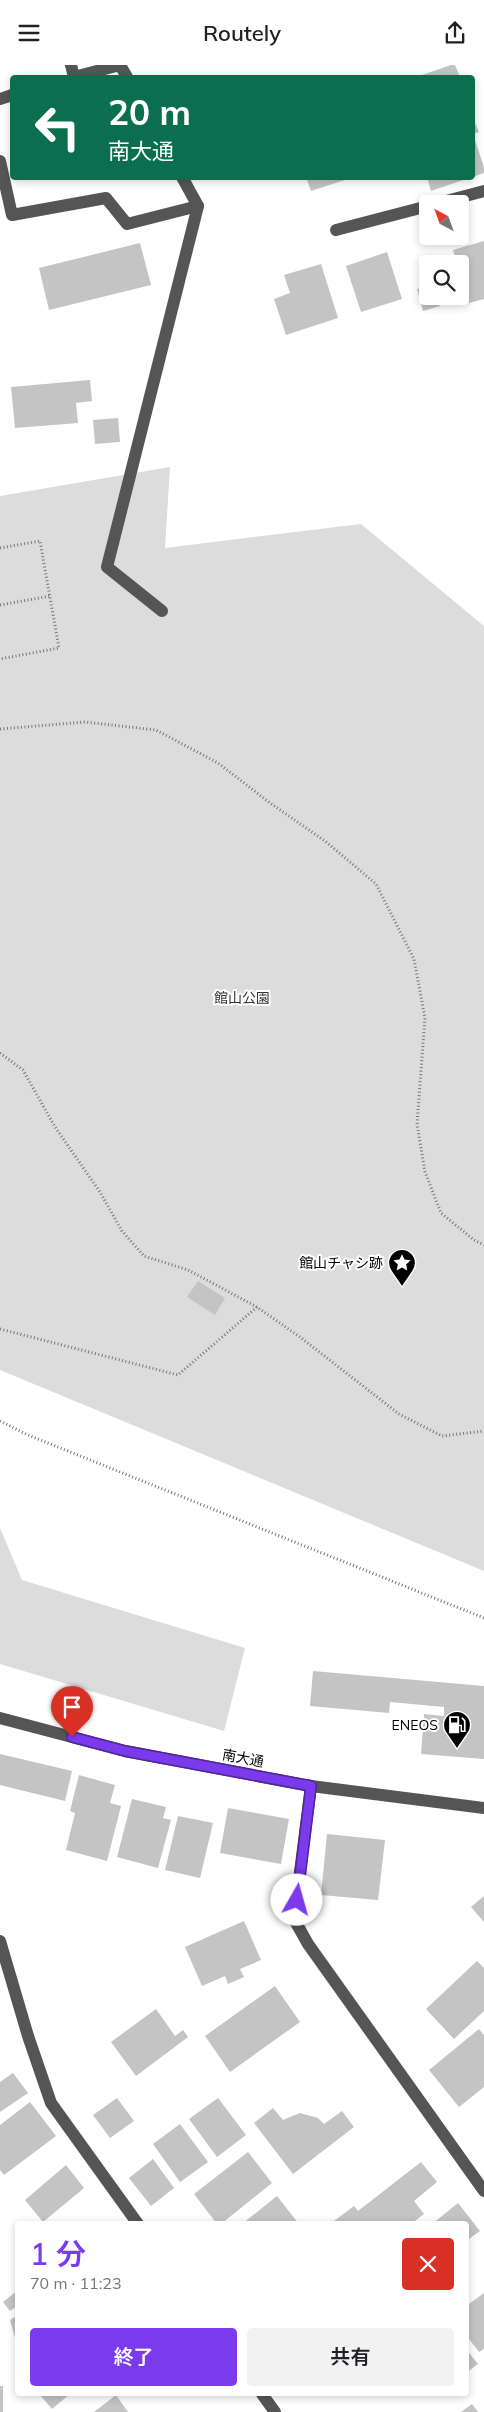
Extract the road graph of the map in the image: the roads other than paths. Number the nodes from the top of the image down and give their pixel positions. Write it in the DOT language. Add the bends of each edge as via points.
graph roads {
  1 [pos="120,65"];
  2 [pos="82,75"];
  3 [pos="0,161"];
  4 [pos="184,180"];
  5 [pos="484,191"];
  6 [pos="469,195"];
  7 [pos="198,206"];
  8 [pos="419,208"];
  9 [pos="336,230"];
  10 [pos="162,611"];
  11 [pos="0,1718"];
  12 [pos="311,1786"];
  13 [pos="484,1808"];
  14 [pos="0,1941"];
  15 [pos="484,2191"];
  16 [pos="136,2221"];
  17 [pos="263,2396"];
  18 [pos="275,2412"];
  1 -- 2 [label="street"];
  3 -- 7 [label="street" via="12,215 106,198 126,224"];
  4 -- 7 [label="street"];
  5 -- 6 [label="street"];
  7 -- 10 [label="street" via="107,567"];
  8 -- 9 [label="street"];
  11 -- 12 [label="street, 南大通" via="125,1751"];
  12 -- 13 [label="street, 南大通"];
  12 -- 15 [label="street" via="294,1919 308,1945"];
  14 -- 16 [label="street" via="51,2103"];
  17 -- 18 [label="street"];
}
